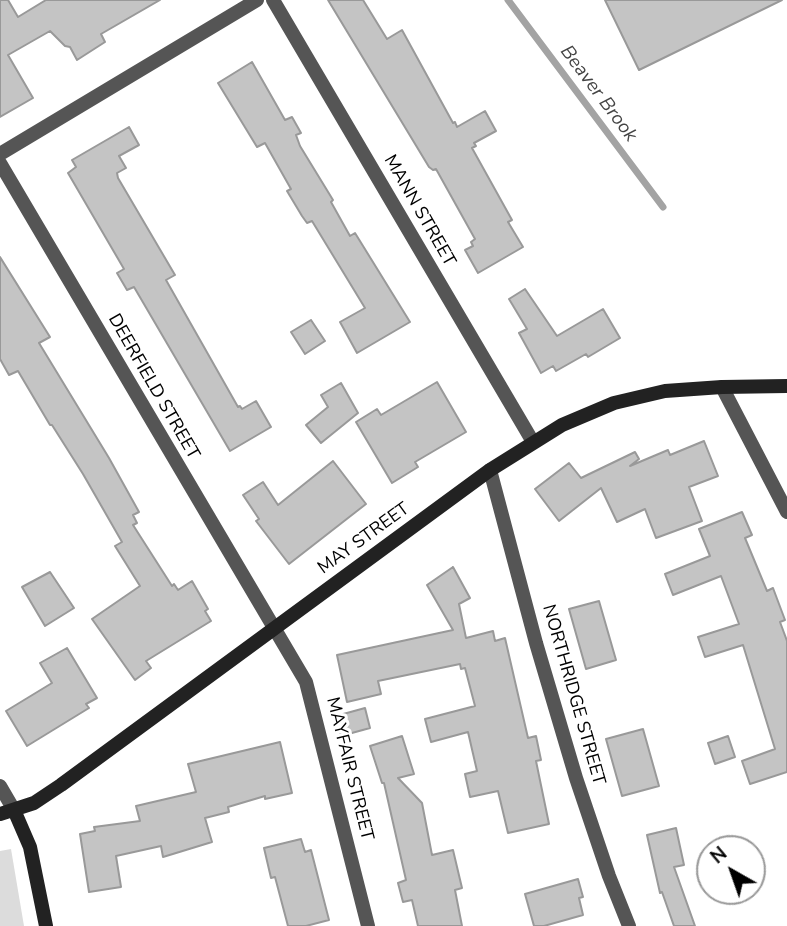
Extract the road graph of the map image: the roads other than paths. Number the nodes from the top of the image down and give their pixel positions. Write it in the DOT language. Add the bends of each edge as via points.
graph roads {
  1 [pos="257,0"];
  2 [pos="272,0"];
  3 [pos="0,154"];
  4 [pos="0,163"];
  5 [pos="787,386"];
  6 [pos="722,387"];
  7 [pos="533,442"];
  8 [pos="490,470"];
  9 [pos="787,512"];
  10 [pos="274,629"];
  11 [pos="0,786"];
  12 [pos="7,812"];
  13 [pos="46,926"];
  14 [pos="368,926"];
  15 [pos="629,926"];
  1 -- 3 [label="street"];
  2 -- 7 [label="street, MANN STREET"];
  4 -- 10 [label="street, DEERFIELD STREET"];
  5 -- 6 [label="street, MAY STREET"];
  6 -- 7 [label="street, MAY STREET" via="665,391 614,403"];
  6 -- 9 [label="street"];
  7 -- 8 [label="street, MAY STREET"];
  8 -- 10 [label="street, MAY STREET"];
  8 -- 15 [label="street, NORTHRIDGE STREET" via="576,778"];
  10 -- 12 [label="street, MAY STREET" via="61,785 34,803"];
  10 -- 14 [label="street, MAYFAIR STREET" via="306,682"];
  11 -- 12 [label="street"];
  12 -- 13 [label="street" via="30,847"];
}
